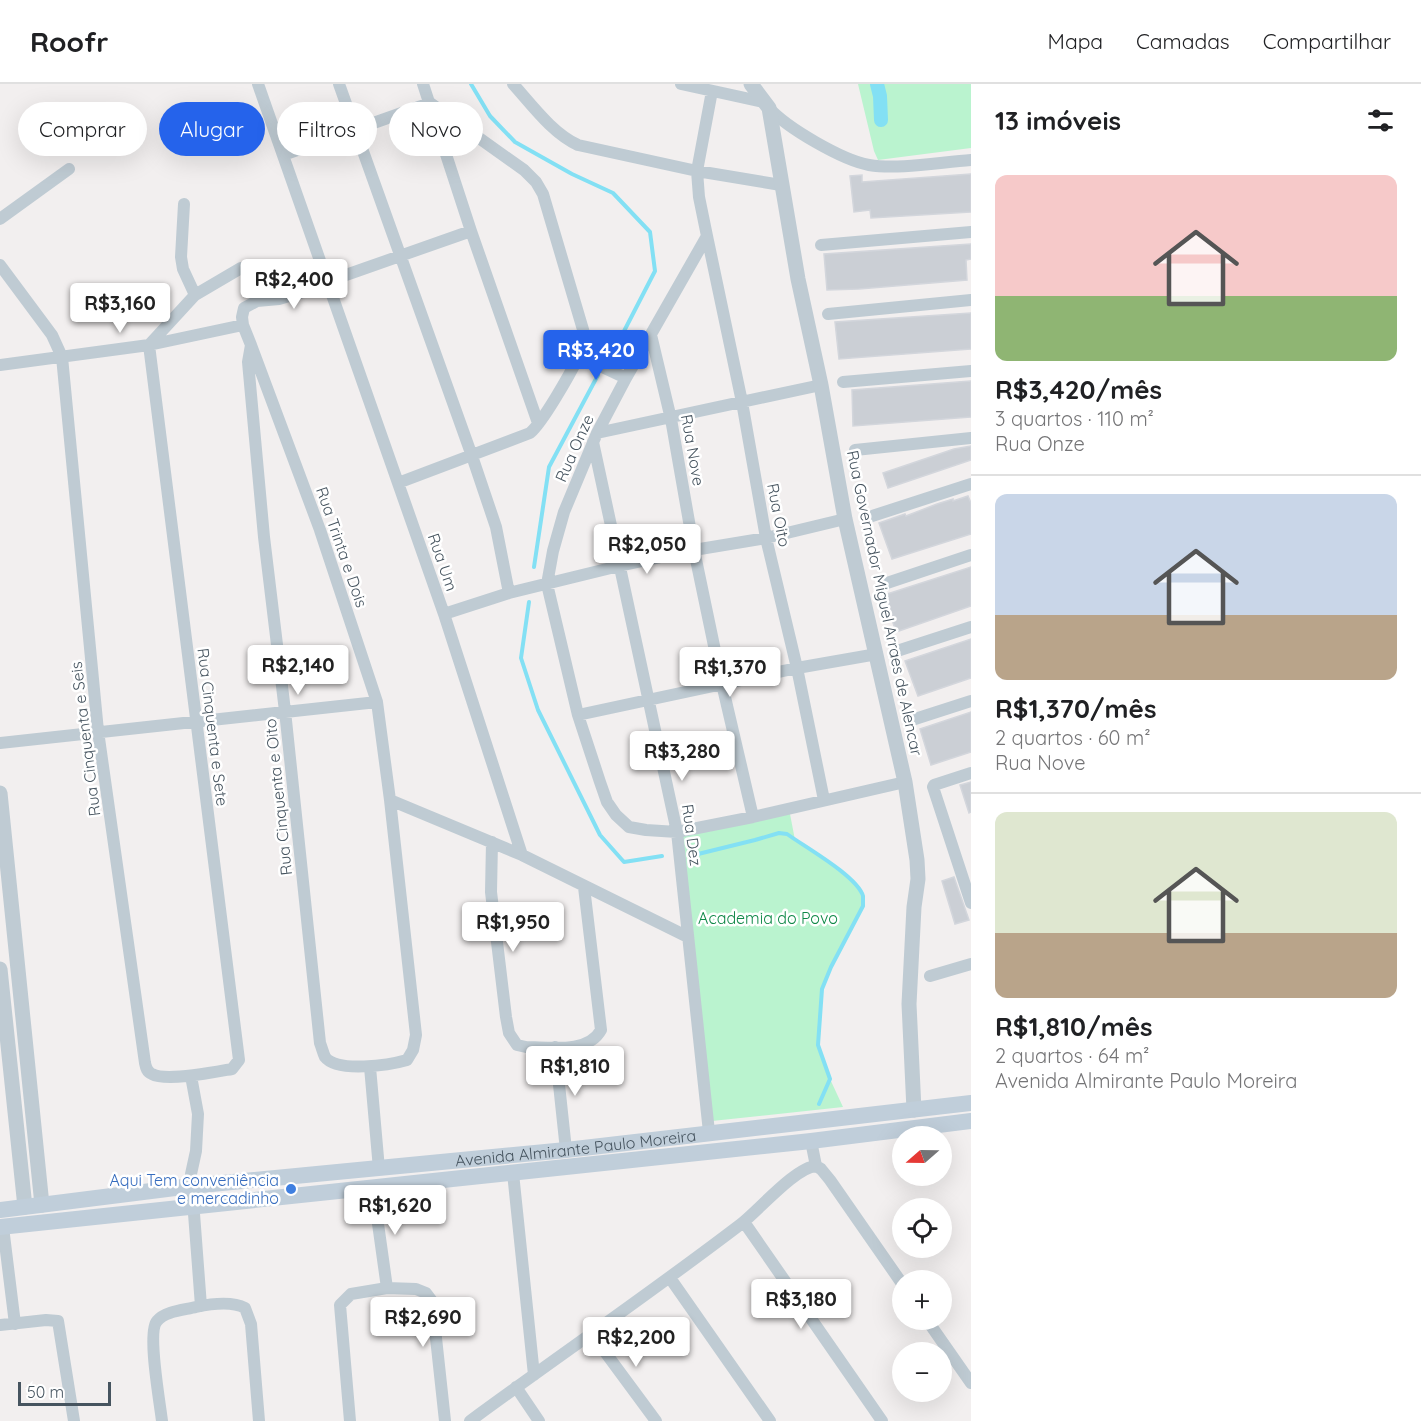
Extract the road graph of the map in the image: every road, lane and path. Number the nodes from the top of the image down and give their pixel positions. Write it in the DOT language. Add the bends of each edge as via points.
graph roads {
  1 [pos="258,84"];
  2 [pos="339,84"];
  3 [pos="423,84"];
  4 [pos="513,84"];
  5 [pos="681,84"];
  6 [pos="751,84"];
  7 [pos="712,92"];
  8 [pos="346,102"];
  9 [pos="430,102"];
  10 [pos="766,105"];
  11 [pos="277,136"];
  12 [pos="483,141"];
  13 [pos="284,156"];
  14 [pos="366,156"];
  15 [pos="447,156"];
  16 [pos="971,160"];
  17 [pos="69,169"];
  18 [pos="697,171"];
  19 [pos="781,185"];
  20 [pos="184,204"];
  21 [pos="0,219"];
  22 [pos="471,231"];
  23 [pos="971,232"];
  24 [pos="707,236"];
  25 [pos="821,245"];
  26 [pos="401,256"];
  27 [pos="0,265"];
  28 [pos="241,268"];
  29 [pos="326,282"];
  30 [pos="195,296"];
  31 [pos="971,300"];
  32 [pos="828,314"];
  33 [pos="243,325"];
  34 [pos="651,335"];
  35 [pos="149,345"];
  36 [pos="251,345"];
  37 [pos="579,356"];
  38 [pos="62,357"];
  39 [pos="0,365"];
  40 [pos="971,371"];
  41 [pos="626,378"];
  42 [pos="843,382"];
  43 [pos="821,385"];
  44 [pos="742,402"];
  45 [pos="671,418"];
  46 [pos="538,423"];
  47 [pos="595,437"];
  48 [pos="971,438"];
  49 [pos="855,450"];
  50 [pos="472,456"];
  51 [pos="398,483"];
  52 [pos="971,484"];
  53 [pos="869,517"];
  54 [pos="845,519"];
  55 [pos="766,538"];
  56 [pos="694,550"];
  57 [pos="971,555"];
  58 [pos="619,566"];
  59 [pos="547,584"];
  60 [pos="884,584"];
  61 [pos="509,593"];
  62 [pos="444,614"];
  63 [pos="971,627"];
  64 [pos="897,651"];
  65 [pos="877,654"];
  66 [pos="796,668"];
  67 [pos="722,684"];
  68 [pos="648,701"];
  69 [pos="971,701"];
  70 [pos="376,702"];
  71 [pos="285,711"];
  72 [pos="578,715"];
  73 [pos="915,720"];
  74 [pos="195,721"];
  75 [pos="98,731"];
  76 [pos="0,743"];
  77 [pos="971,773"];
  78 [pos="905,782"];
  79 [pos="0,792"];
  80 [pos="390,800"];
  81 [pos="824,800"];
  82 [pos="753,817"];
  83 [pos="677,832"];
  84 [pos="492,842"];
  85 [pos="522,855"];
  86 [pos="584,886"];
  87 [pos="971,903"];
  88 [pos="688,937"];
  89 [pos="971,964"];
  90 [pos="0,969"];
  91 [pos="930,976"];
  92 [pos="555,1047"];
  93 [pos="370,1067"];
  94 [pos="191,1076"];
  95 [pos="971,1103"];
  96 [pos="914,1110"];
  97 [pos="971,1121"];
  98 [pos="709,1132"];
  99 [pos="812,1141"];
  100 [pos="566,1150"];
  101 [pos="816,1166"];
  102 [pos="379,1169"];
  103 [pos="513,1173"];
  104 [pos="191,1186"];
  105 [pos="373,1188"];
  106 [pos="42,1205"];
  107 [pos="193,1206"];
  108 [pos="25,1207"];
  109 [pos="0,1210"];
  110 [pos="744,1222"];
  111 [pos="1,1227"];
  112 [pos="893,1270"];
  113 [pos="670,1278"];
  114 [pos="387,1288"];
  115 [pos="201,1306"];
  116 [pos="15,1324"];
  117 [pos="0,1325"];
  118 [pos="934,1330"];
  119 [pos="591,1333"];
  120 [pos="534,1375"];
  121 [pos="971,1383"];
  122 [pos="516,1387"];
  123 [pos="74,1421"];
  124 [pos="162,1421"];
  125 [pos="259,1421"];
  126 [pos="350,1421"];
  127 [pos="445,1421"];
  128 [pos="470,1421"];
  129 [pos="539,1421"];
  130 [pos="656,1421"];
  131 [pos="770,1421"];
  132 [pos="882,1421"];
  1 -- 11 [label="street, Rua Um"];
  2 -- 8 [label="street"];
  3 -- 9 [label="street"];
  4 -- 18 [label="street" via="568,140 578,145"];
  5 -- 7 [label="street"];
  6 -- 10 [label="street"];
  7 -- 10 [label="street"];
  7 -- 18 [label="street"];
  10 -- 16 [label="street" via="784,123 848,158 869,165"];
  10 -- 19 [label="street, Rua Governador Miguel Arraes de Alencar"];
  12 -- 37 [label="street" via="524,170 543,194 585,333"];
  13 -- 29 [label="street, Rua Um"];
  14 -- 26 [label="street"];
  15 -- 22 [label="street"];
  17 -- 21 [label="street"];
  18 -- 19 [label="street"];
  18 -- 24 [label="street"];
  19 -- 43 [label="street, Rua Governador Miguel Arraes de Alencar"];
  20 -- 30 [label="street" via="183,269"];
  22 -- 26 [label="street"];
  22 -- 46 [label="street"];
  23 -- 25 [label="street"];
  24 -- 34 [label="street, Rua Onze"];
  24 -- 44 [label="street, Rua Oito"];
  26 -- 29 [label="street"];
  26 -- 50 [label="street"];
  27 -- 38 [label="street" via="52,335"];
  28 -- 30 [label="street"];
  29 -- 33 [label="street, Rua Cinquenta e Oito" via="289,296 257,301 244,308"];
  29 -- 51 [label="street, Rua Um"];
  30 -- 35 [label="street"];
  31 -- 32 [label="street"];
  33 -- 35 [label="street"];
  33 -- 36 [label="street, Rua Cinquenta e Oito"];
  34 -- 41 [label="street, Rua Onze"];
  34 -- 45 [label="street, Rua Nove"];
  35 -- 38 [label="street"];
  35 -- 74 [label="street, Rua Cinquenta e Sete"];
  36 -- 70 [label="street, Rua Trinta e Dois" via="320,530"];
  36 -- 71 [label="street, Rua Cinquenta e Oito" via="248,362 264,537"];
  37 -- 41 [label="street"];
  37 -- 46 [label="street"];
  38 -- 39 [label="street"];
  38 -- 75 [label="street, Rua Cinquenta e Seis"];
  40 -- 42 [label="street"];
  41 -- 47 [label="street, Rua Onze"];
  43 -- 44 [label="street"];
  43 -- 54 [label="street, Rua Governador Miguel Arraes de Alencar"];
  44 -- 45 [label="street"];
  44 -- 55 [label="street, Rua Oito"];
  45 -- 47 [label="street"];
  45 -- 56 [label="street, Rua Nove"];
  46 -- 50 [label="street" via="524,437"];
  47 -- 58 [label="street, Rua Dez"];
  47 -- 59 [label="street, Rua Onze" via="564,512"];
  48 -- 49 [label="street"];
  50 -- 51 [label="street"];
  50 -- 61 [label="street" via="496,527"];
  51 -- 62 [label="street, Rua Um"];
  52 -- 53 [label="street"];
  54 -- 55 [label="street"];
  54 -- 65 [label="street, Rua Governador Miguel Arraes de Alencar"];
  55 -- 56 [label="street"];
  55 -- 66 [label="street, Rua Oito"];
  56 -- 58 [label="street"];
  56 -- 67 [label="street, Rua Nove"];
  57 -- 60 [label="street"];
  58 -- 59 [label="street"];
  58 -- 68 [label="street, Rua Dez"];
  59 -- 61 [label="street"];
  59 -- 72 [label="street, Rua Onze"];
  61 -- 62 [label="street"];
  62 -- 85 [label="street, Rua Um"];
  63 -- 64 [label="street"];
  65 -- 66 [label="street"];
  65 -- 78 [label="street, Rua Governador Miguel Arraes de Alencar"];
  66 -- 67 [label="street"];
  66 -- 81 [label="street, Rua Oito"];
  67 -- 68 [label="street"];
  67 -- 82 [label="street, Rua Nove"];
  68 -- 72 [label="street"];
  68 -- 83 [label="street, Rua Dez"];
  69 -- 73 [label="street"];
  70 -- 71 [label="street"];
  70 -- 80 [label="street, Rua Trinta e Dois"];
  71 -- 74 [label="street"];
  71 -- 93 [label="street, Rua Cinquenta e Oito" via="320,1043 324,1056 331,1062"];
  72 -- 83 [label="street, Rua Onze" via="616,815 628,827"];
  74 -- 75 [label="street"];
  74 -- 94 [label="street, Rua Cinquenta e Sete" via="239,1060 232,1069"];
  75 -- 76 [label="street"];
  75 -- 94 [label="street, Rua Cinquenta e Seis" via="146,1069 156,1076"];
  77 -- 87 [label="street" via="933,787"];
  78 -- 81 [label="street"];
  78 -- 96 [label="street, Rua Governador Miguel Arraes de Alencar" via="918,879 909,1004"];
  79 -- 106 [label="street"];
  80 -- 84 [label="street"];
  80 -- 93 [label="street, Rua Trinta e Dois" via="416,1035 407,1060"];
  81 -- 82 [label="street"];
  82 -- 83 [label="street"];
  83 -- 88 [label="street, Rua Dez"];
  84 -- 85 [label="street"];
  84 -- 92 [label="street" via="490,892 509,1033 517,1045"];
  85 -- 86 [label="street"];
  86 -- 88 [label="street"];
  86 -- 92 [label="street" via="601,1029 591,1042"];
  88 -- 98 [label="street, Rua Dez"];
  89 -- 91 [label="street"];
  90 -- 108 [label="street"];
  92 -- 100 [label="street"];
  93 -- 102 [label="street"];
  94 -- 104 [label="street" via="198,1114"];
  95 -- 96 [label="main road, Avenida Almirante Paulo Moreira"];
  96 -- 98 [label="main road, Avenida Almirante Paulo Moreira"];
  97 -- 99 [label="main road, Avenida Almirante Paulo Moreira"];
  98 -- 100 [label="main road, Avenida Almirante Paulo Moreira"];
  99 -- 101 [label="street"];
  99 -- 103 [label="main road, Avenida Almirante Paulo Moreira"];
  100 -- 102 [label="main road, Avenida Almirante Paulo Moreira"];
  101 -- 110 [label="street" via="797,1173"];
  101 -- 112 [label="street"];
  102 -- 104 [label="main road, Avenida Almirante Paulo Moreira"];
  103 -- 105 [label="main road, Avenida Almirante Paulo Moreira"];
  103 -- 120 [label="street"];
  104 -- 106 [label="main road, Avenida Almirante Paulo Moreira"];
  104 -- 107 [label="street"];
  105 -- 107 [label="main road, Avenida Almirante Paulo Moreira"];
  105 -- 114 [label="street"];
  106 -- 108 [label="main road, Avenida Almirante Paulo Moreira"];
  107 -- 111 [label="main road, Avenida Almirante Paulo Moreira"];
  107 -- 115 [label="street"];
  108 -- 109 [label="main road, Avenida Almirante Paulo Moreira"];
  110 -- 113 [label="street"];
  110 -- 132 [label="street"];
  111 -- 116 [label="street"];
  113 -- 119 [label="street"];
  113 -- 131 [label="street"];
  114 -- 126 [label="street" via="351,1294 340,1305"];
  114 -- 127 [label="street" via="416,1289 432,1301"];
  115 -- 124 [label="street" via="166,1314 156,1322 154,1351"];
  115 -- 125 [label="street" via="238,1304 250,1317"];
  116 -- 117 [label="street"];
  116 -- 123 [label="street" via="58,1321"];
  118 -- 121 [label="street"];
  119 -- 120 [label="street"];
  119 -- 130 [label="street"];
  120 -- 122 [label="street"];
  122 -- 128 [label="street"];
  122 -- 129 [label="street"];
}
